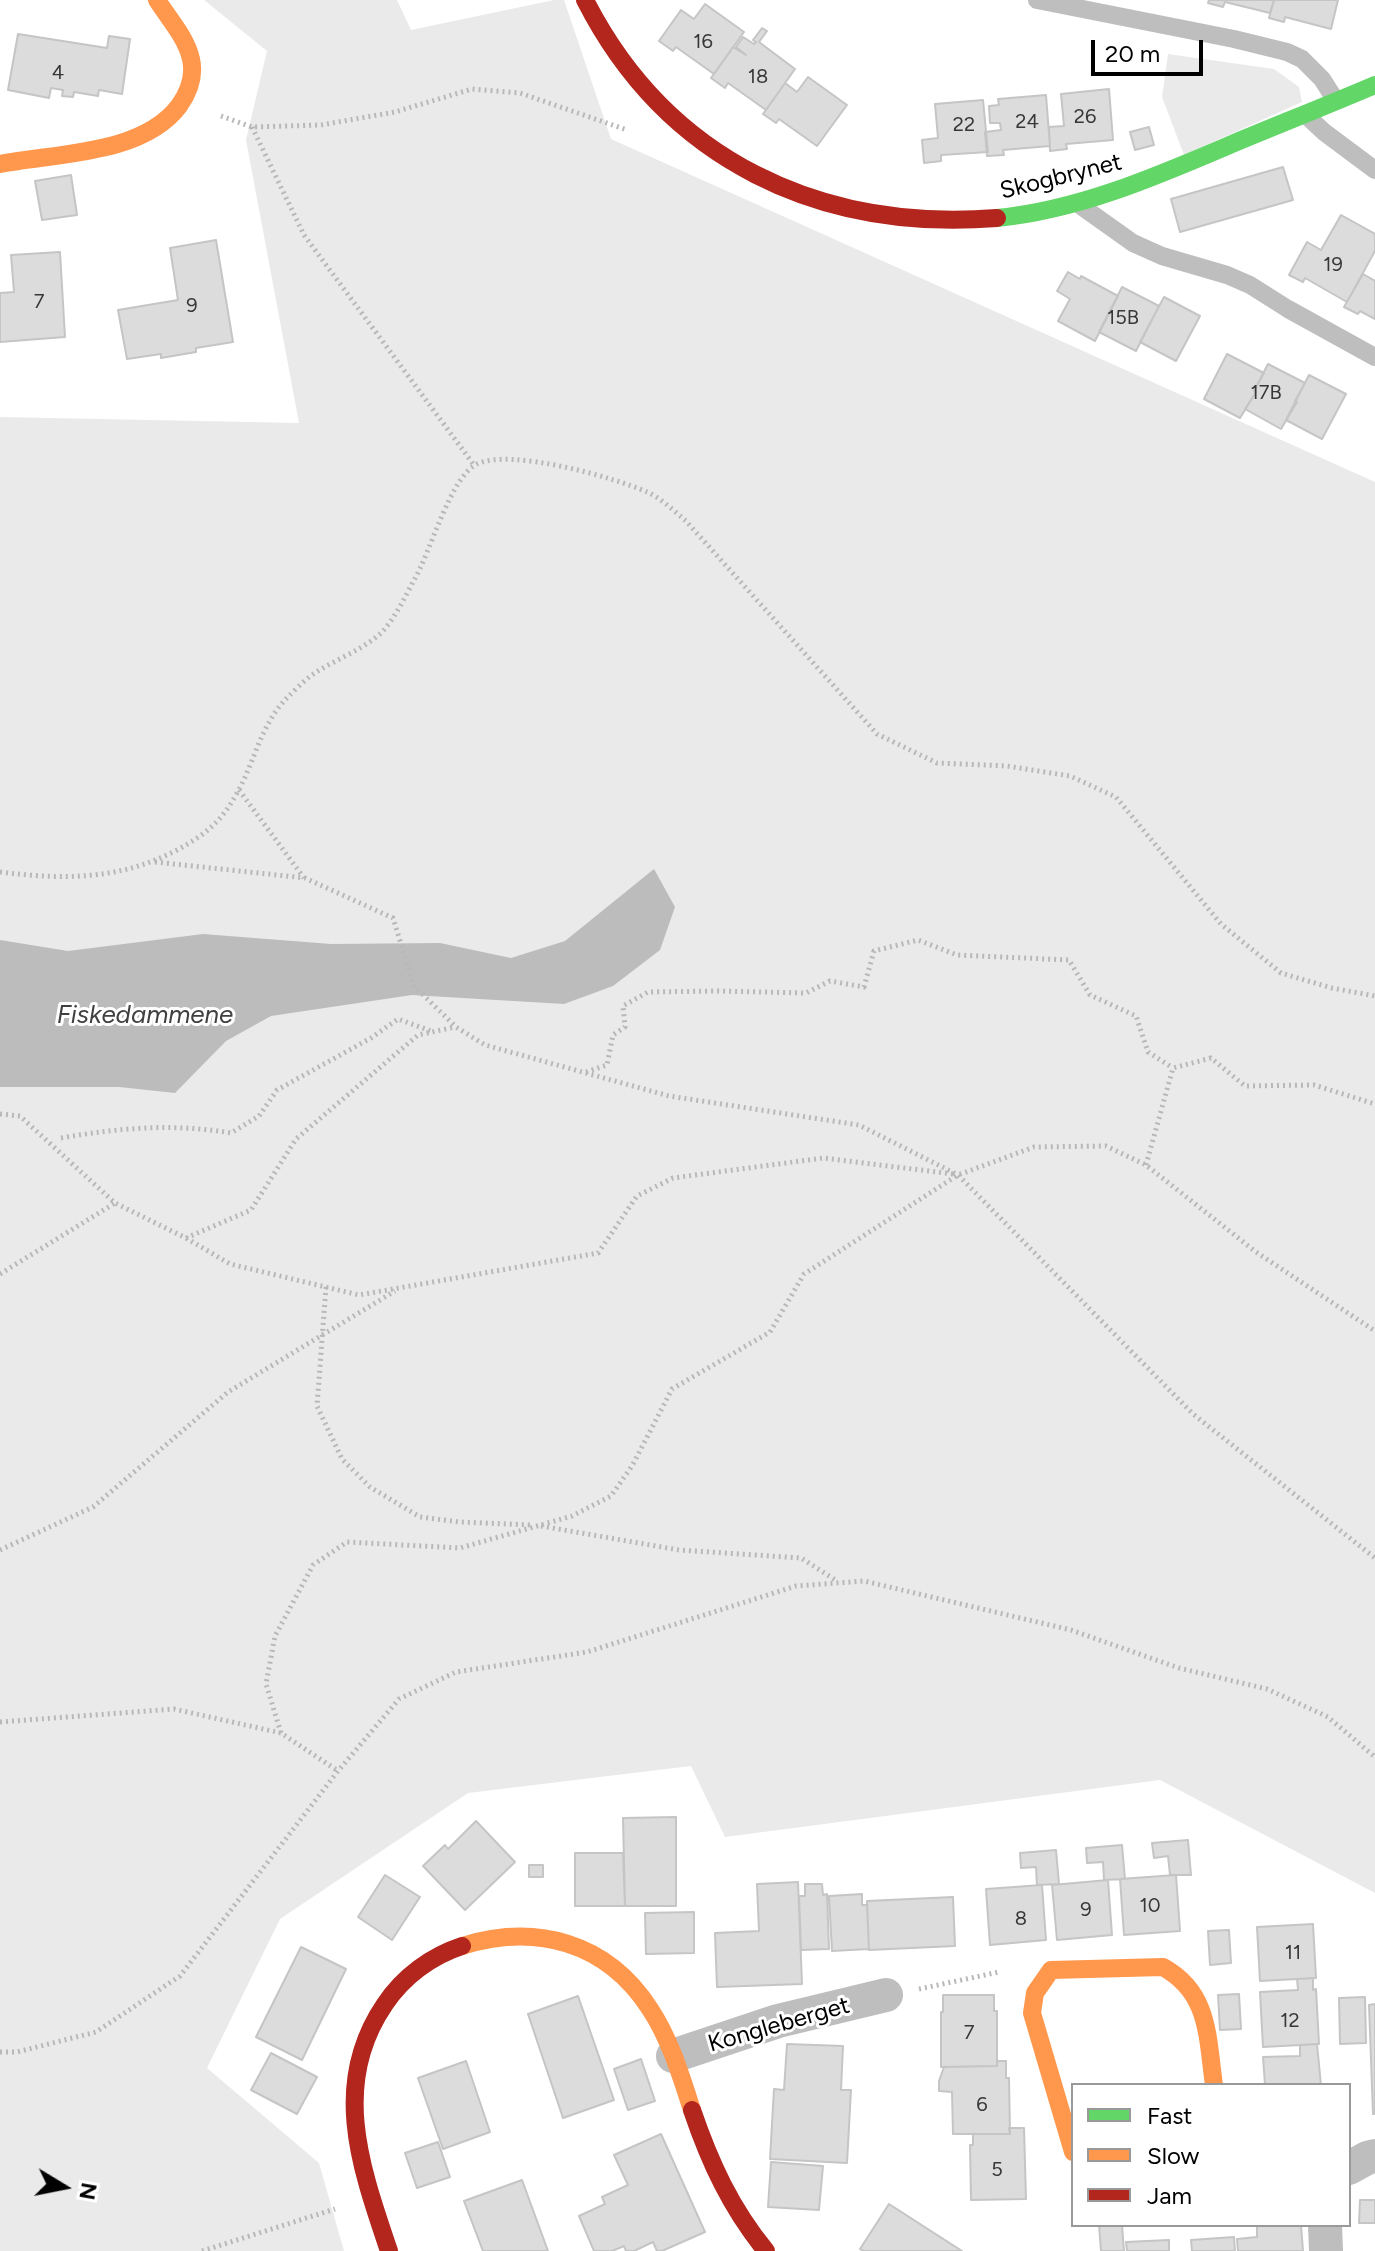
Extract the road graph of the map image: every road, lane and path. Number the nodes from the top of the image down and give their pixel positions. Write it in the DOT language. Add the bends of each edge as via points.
graph roads {
  1 [pos="157,0"];
  2 [pos="585,0"];
  3 [pos="1037,0"];
  4 [pos="1375,85"];
  5 [pos="1336,101"];
  6 [pos="182,103"];
  7 [pos="1305,114"];
  8 [pos="252,127"];
  9 [pos="631,131"];
  10 [pos="0,164"];
  11 [pos="1375,170"];
  12 [pos="1075,202"];
  13 [pos="1375,357"];
  14 [pos="474,465"];
  15 [pos="239,790"];
  16 [pos="154,862"];
  17 [pos="0,872"];
  18 [pos="305,878"];
  19 [pos="1375,996"];
  20 [pos="456,1027"];
  21 [pos="434,1032"];
  22 [pos="1173,1068"];
  23 [pos="584,1073"];
  24 [pos="1375,1104"];
  25 [pos="0,1114"];
  26 [pos="61,1138"];
  27 [pos="1146,1165"];
  28 [pos="958,1175"];
  29 [pos="115,1203"];
  30 [pos="186,1238"];
  31 [pos="0,1274"];
  32 [pos="326,1287"];
  33 [pos="400,1288"];
  34 [pos="1375,1331"];
  35 [pos="321,1336"];
  36 [pos="539,1526"];
  37 [pos="0,1550"];
  38 [pos="1375,1558"];
  39 [pos="839,1583"];
  40 [pos="0,1722"];
  41 [pos="281,1733"];
  42 [pos="1375,1757"];
  43 [pos="338,1771"];
  44 [pos="1000,1972"];
  45 [pos="886,1995"];
  46 [pos="0,2052"];
  47 [pos="673,2056"];
  48 [pos="1214,2083"];
  49 [pos="1071,2148"];
  50 [pos="1375,2156"];
  51 [pos="1351,2167"];
  52 [pos="372,2197"];
  53 [pos="1325,2227"];
  54 [pos="202,2251"];
  55 [pos="389,2251"];
  56 [pos="766,2251"];
  57 [pos="1326,2251"];
  1 -- 6 [label="street" via="190,53 193,72"];
  2 -- 12 [label="street, Skogbrynet" via="614,52 669,112 746,170 785,188 858,213 915,220 1028,214"];
  3 -- 5 [label="lane" via="1287,52 1322,79"];
  4 -- 5 [label="street, Skogbrynet"];
  5 -- 7 [label="street, Skogbrynet"];
  6 -- 8 [label="path"];
  6 -- 10 [label="street" via="168,120 125,143"];
  7 -- 11 [label="lane"];
  7 -- 12 [label="street, Skogbrynet" via="1124,189"];
  8 -- 9 [label="path" via="321,125 395,112 472,89 520,93"];
  8 -- 14 [label="path" via="304,235"];
  12 -- 13 [label="lane" via="1133,243 1250,285"];
  14 -- 15 [label="path" via="456,486 417,576 383,631 312,674 282,703"];
  14 -- 19 [label="path" via="524,460 571,468 650,493 686,521 877,734 937,763 1070,776 1116,797 1221,924 1281,973"];
  15 -- 16 [label="path" via="223,817"];
  15 -- 18 [label="path"];
  16 -- 17 [label="path" via="78,877"];
  16 -- 18 [label="path"];
  18 -- 20 [label="path" via="393,918 414,986"];
  20 -- 21 [label="path"];
  20 -- 23 [label="path" via="485,1045"];
  21 -- 26 [label="path" via="398,1019 277,1090 259,1116 231,1133 118,1129"];
  21 -- 30 [label="path" via="418,1035 296,1139 251,1210"];
  22 -- 23 [label="path" via="1148,1052 1136,1016 1090,995 1069,960 957,955 918,940 874,951 864,987 830,981 806,993 648,992 623,1006 625,1027 613,1035 607,1065"];
  22 -- 24 [label="path" via="1211,1058 1245,1086 1314,1085"];
  22 -- 27 [label="path"];
  23 -- 28 [label="path" via="669,1096 859,1125"];
  25 -- 29 [label="path" via="20,1116"];
  27 -- 28 [label="path" via="1106,1146 1034,1147"];
  27 -- 34 [label="path" via="1256,1252"];
  28 -- 33 [label="path" via="823,1158 673,1178 637,1196 598,1253"];
  28 -- 36 [label="path" via="804,1274 770,1332 672,1389 611,1496"];
  28 -- 38 [label="path" via="1193,1414"];
  29 -- 30 [label="path"];
  29 -- 31 [label="path"];
  30 -- 32 [label="path" via="230,1264"];
  32 -- 33 [label="path" via="359,1295"];
  32 -- 35 [label="path"];
  33 -- 35 [label="path"];
  35 -- 36 [label="path" via="317,1406 342,1459 370,1487 420,1517"];
  35 -- 37 [label="path" via="228,1392 93,1507"];
  36 -- 39 [label="path" via="679,1550 801,1558"];
  36 -- 41 [label="path" via="460,1548 347,1542 313,1565 275,1636 266,1684"];
  39 -- 42 [label="path" via="864,1581 1071,1630 1179,1668 1267,1689 1328,1717"];
  39 -- 43 [label="path" via="796,1586 587,1652 456,1672 399,1699"];
  40 -- 41 [label="path" via="174,1709"];
  41 -- 43 [label="path"];
  43 -- 46 [label="path" via="180,1976 96,2032"];
  44 -- 45 [label="path"];
  45 -- 47 [label="street, Kongleberget" via="778,2021"];
  47 -- 52 [label="street" via="641,1994 617,1969 580,1948 510,1936 448,1952 406,1979 375,2020 364,2045 354,2107"];
  47 -- 56 [label="street" via="726,2196"];
  48 -- 49 [label="street" via="1203,2012 1179,1973 1163,1967 1051,1970 1035,1993 1032,2013"];
  50 -- 51 [label="street"];
  52 -- 54 [label="path"];
  52 -- 55 [label="street"];
  53 -- 57 [label="street"];
}
